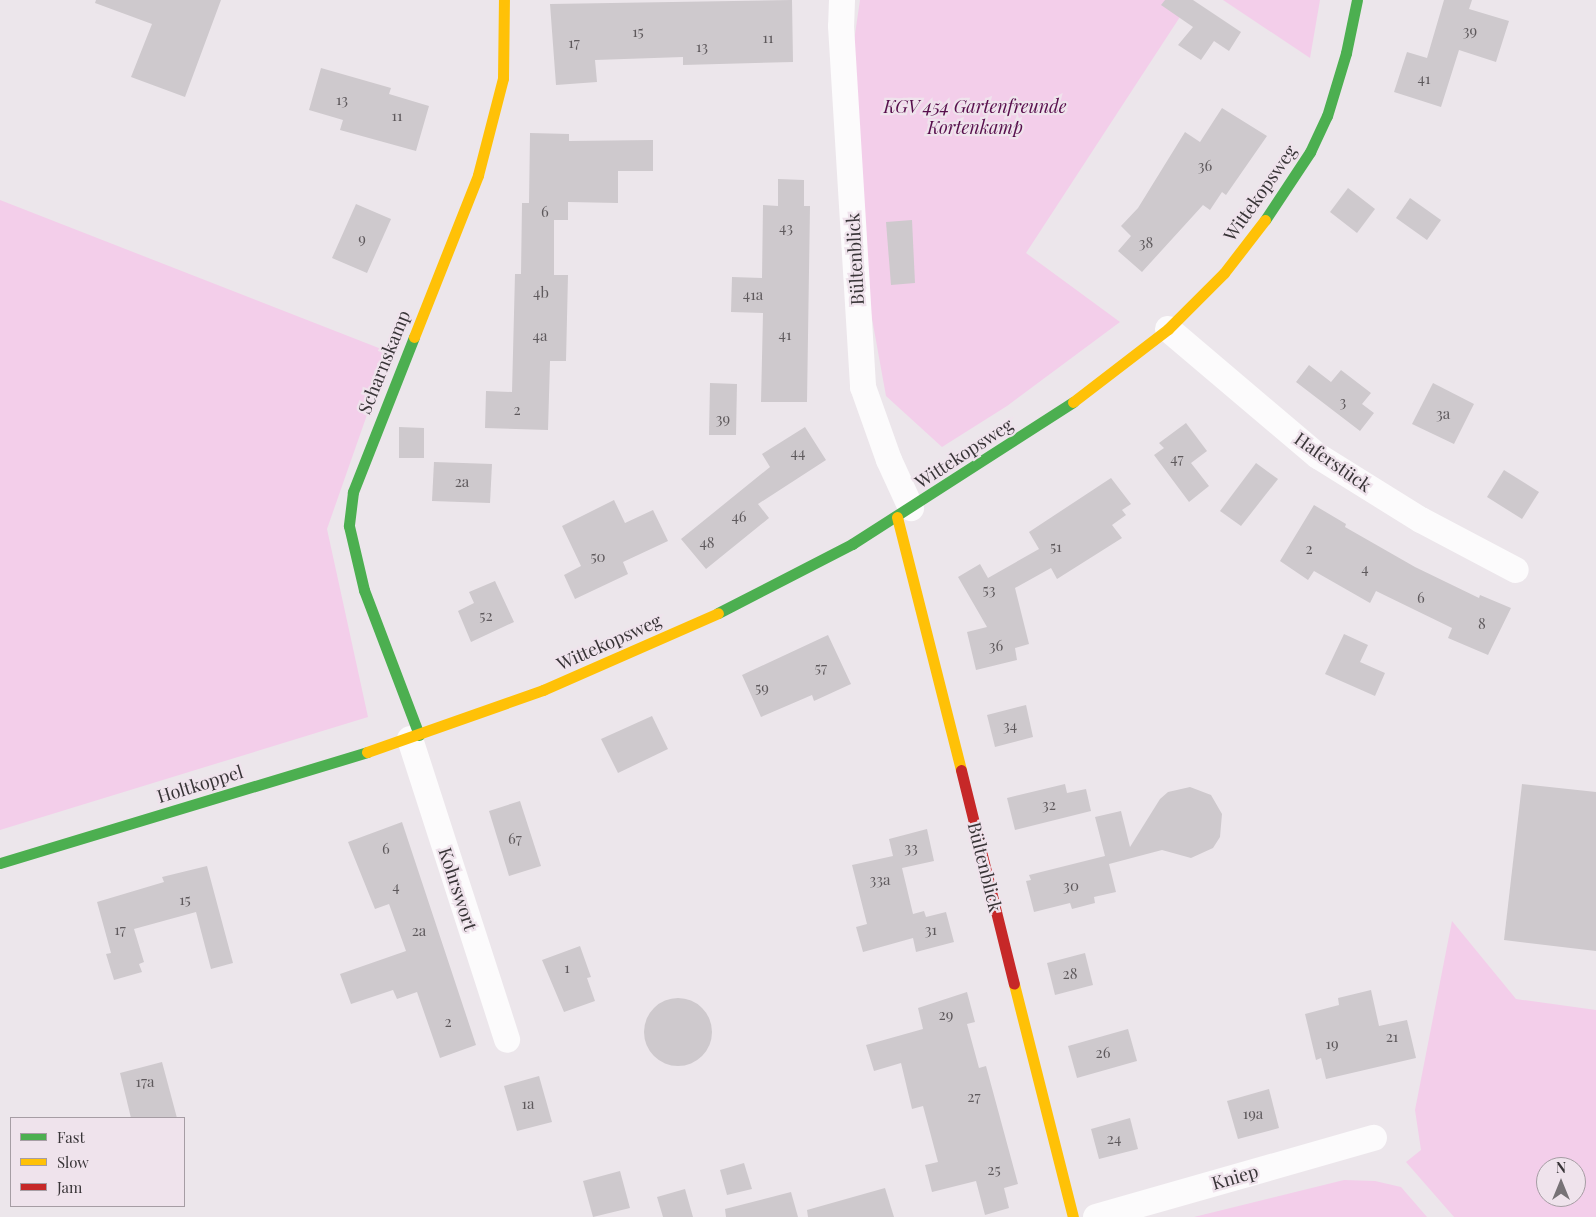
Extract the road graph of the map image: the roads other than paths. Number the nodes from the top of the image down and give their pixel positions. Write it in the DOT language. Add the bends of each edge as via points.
graph roads {
  1 [pos="504,0"];
  2 [pos="842,0"];
  3 [pos="1357,0"];
  4 [pos="1168,329"];
  5 [pos="904,512"];
  6 [pos="1516,570"];
  7 [pos="415,737"];
  8 [pos="0,863"];
  9 [pos="507,1040"];
  10 [pos="1374,1138"];
  11 [pos="1073,1217"];
  12 [pos="1096,1217"];
  1 -- 7 [label="street, Scharnskamp" via="503,78 478,176 353,492 349,526 364,590"];
  2 -- 5 [label="street, Bültenblick" via="863,387"];
  3 -- 4 [label="street, Wittekopsweg" via="1339,81 1310,152 1262,225 1224,273"];
  4 -- 5 [label="street, Wittekopsweg" via="1112,375 1036,428"];
  4 -- 6 [label="street, Haferstück" via="1318,456 1421,520"];
  5 -- 7 [label="street, Wittekopsweg" via="731,607 543,690"];
  5 -- 11 [label="street, Bültenblick"];
  7 -- 8 [label="street, Holtkoppel"];
  7 -- 9 [label="street, Kohrswort"];
  10 -- 12 [label="street, Kniep"];
}
